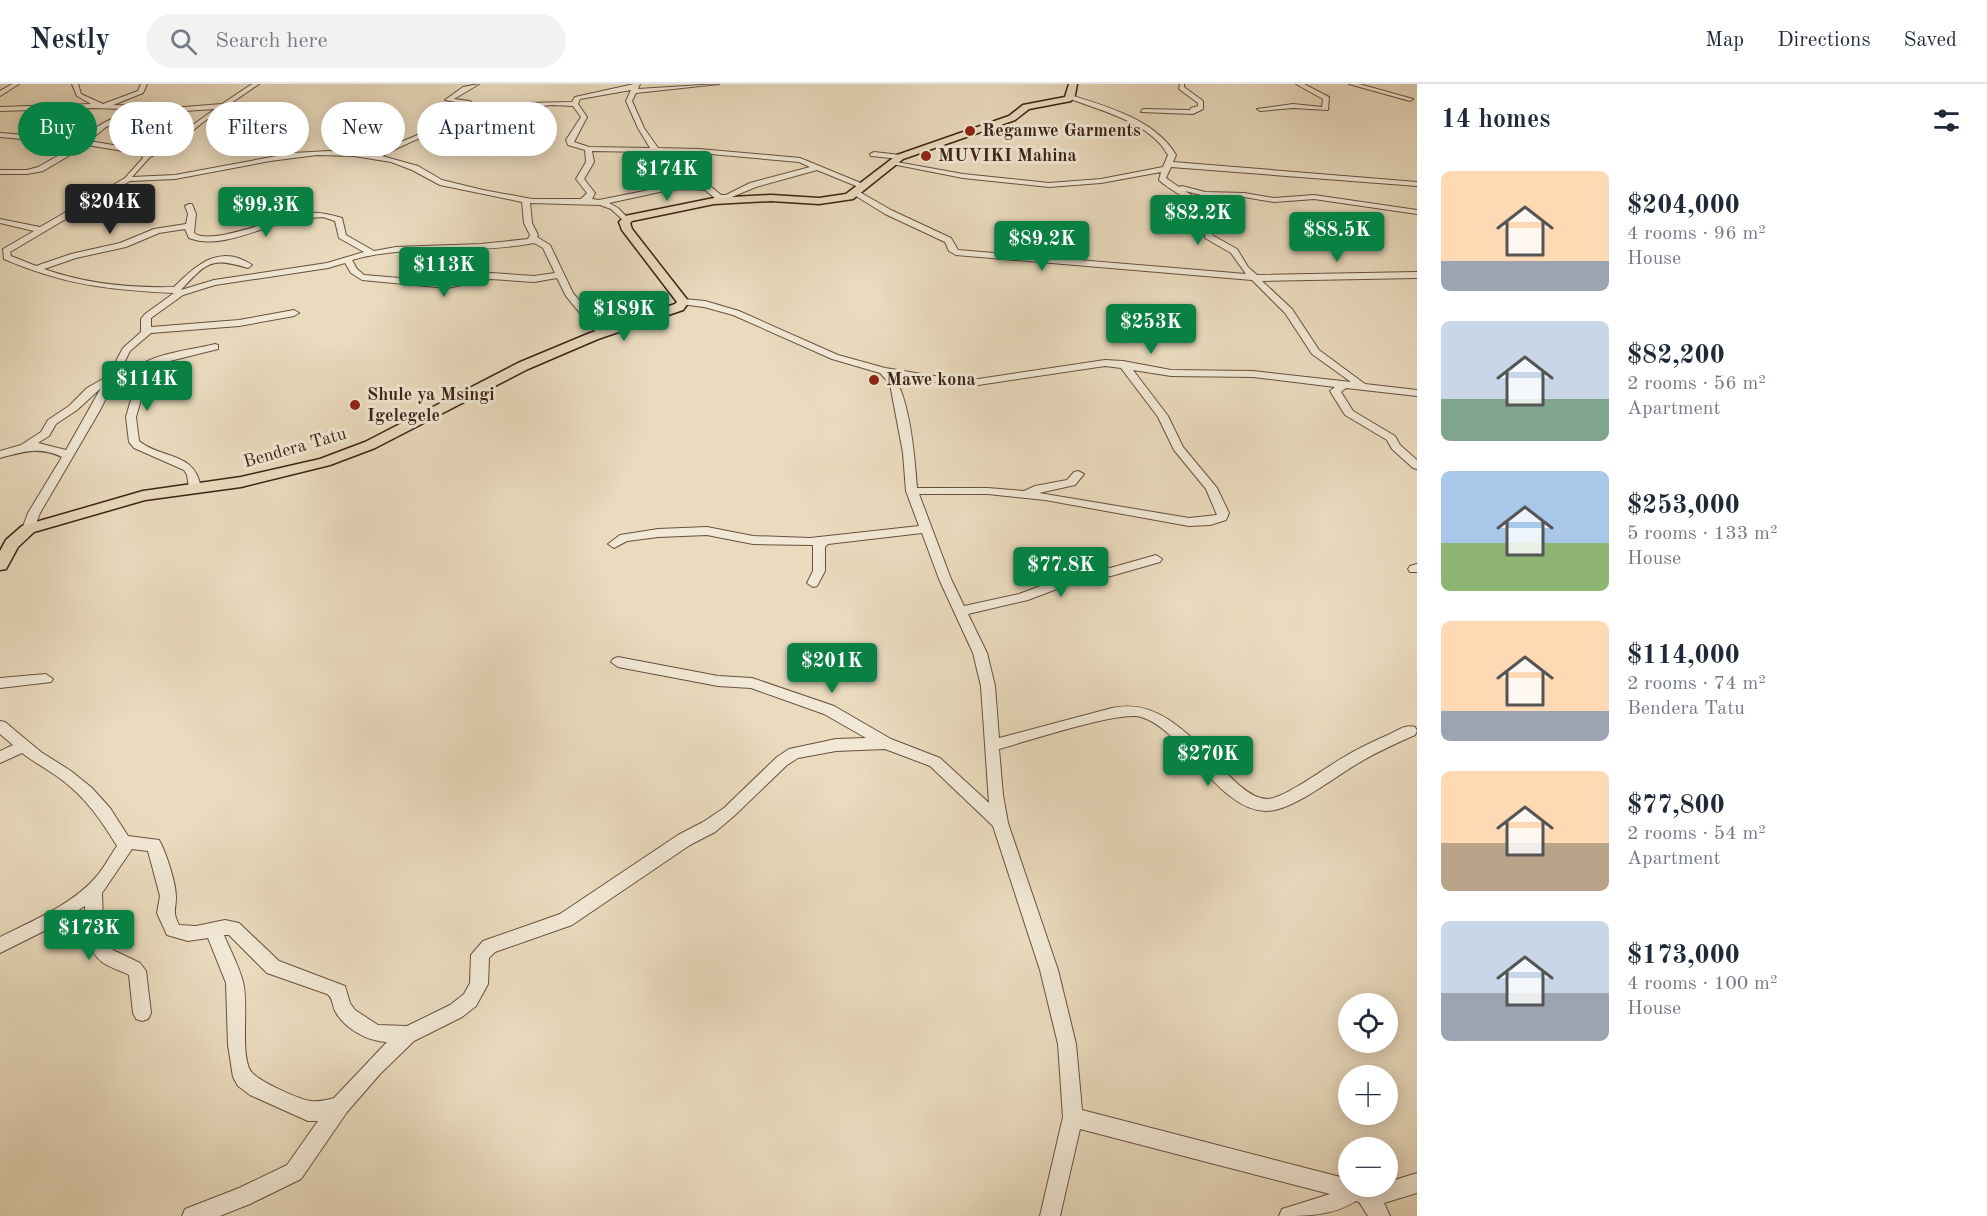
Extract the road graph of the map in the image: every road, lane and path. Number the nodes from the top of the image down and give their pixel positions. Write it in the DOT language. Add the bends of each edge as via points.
graph roads {
  1 [pos="16,84"];
  2 [pos="75,84"];
  3 [pos="144,84"];
  4 [pos="256,84"];
  5 [pos="476,84"];
  6 [pos="716,84"];
  7 [pos="1192,84"];
  8 [pos="1299,84"];
  9 [pos="1352,84"];
  10 [pos="1181,85"];
  11 [pos="635,87"];
  12 [pos="1071,91"];
  13 [pos="0,93"];
  14 [pos="1410,99"];
  15 [pos="228,102"];
  16 [pos="468,102"];
  17 [pos="557,104"];
  18 [pos="575,104"];
  19 [pos="99,106"];
  20 [pos="109,106"];
  21 [pos="206,107"];
  22 [pos="194,108"];
  23 [pos="199,108"];
  24 [pos="1201,108"];
  25 [pos="0,109"];
  26 [pos="1188,109"];
  27 [pos="1260,109"];
  28 [pos="1143,111"];
  29 [pos="206,114"];
  30 [pos="206,117"];
  31 [pos="194,127"];
  32 [pos="0,135"];
  33 [pos="417,135"];
  34 [pos="18,136"];
  35 [pos="588,149"];
  36 [pos="655,150"];
  37 [pos="874,154"];
  38 [pos="60,156"];
  39 [pos="147,156"];
  40 [pos="372,158"];
  41 [pos="895,160"];
  42 [pos="818,167"];
  43 [pos="1165,170"];
  44 [pos="0,172"];
  45 [pos="128,179"];
  46 [pos="1417,184"];
  47 [pos="860,189"];
  48 [pos="727,198"];
  49 [pos="526,201"];
  50 [pos="580,202"];
  51 [pos="601,202"];
  52 [pos="189,206"];
  53 [pos="1417,212"];
  54 [pos="624,220"];
  55 [pos="1,222"];
  56 [pos="189,226"];
  57 [pos="41,230"];
  58 [pos="534,239"];
  59 [pos="373,254"];
  60 [pos="3,256"];
  61 [pos="347,259"];
  62 [pos="248,265"];
  63 [pos="36,269"];
  64 [pos="1417,274"];
  65 [pos="561,275"];
  66 [pos="1256,278"];
  67 [pos="178,291"];
  68 [pos="683,302"];
  69 [pos="294,313"];
  70 [pos="147,330"];
  71 [pos="601,333"];
  72 [pos="215,347"];
  73 [pos="1123,364"];
  74 [pos="884,371"];
  75 [pos="114,377"];
  76 [pos="1346,384"];
  77 [pos="1363,385"];
  78 [pos="1417,393"];
  79 [pos="25,447"];
  80 [pos="0,455"];
  81 [pos="68,456"];
  82 [pos="1417,466"];
  83 [pos="1078,474"];
  84 [pos="195,488"];
  85 [pos="912,491"];
  86 [pos="1026,495"];
  87 [pos="28,529"];
  88 [pos="926,529"];
  89 [pos="824,541"];
  90 [pos="614,544"];
  91 [pos="1156,559"];
  92 [pos="0,565"];
  93 [pos="813,583"];
  94 [pos="961,611"];
  95 [pos="618,662"];
  96 [pos="46,679"];
  97 [pos="0,683"];
  98 [pos="0,726"];
  99 [pos="1410,731"];
  100 [pos="886,743"];
  101 [pos="992,745"];
  102 [pos="24,746"];
  103 [pos="0,757"];
  104 [pos="1000,823"];
  105 [pos="126,844"];
  106 [pos="94,890"];
  107 [pos="213,930"];
  108 [pos="0,945"];
  109 [pos="142,1013"];
  110 [pos="408,1035"];
  111 [pos="340,1105"];
  112 [pos="1073,1117"];
  113 [pos="1417,1183"];
  114 [pos="1338,1186"];
  115 [pos="1398,1189"];
  116 [pos="1348,1197"];
  117 [pos="1363,1197"];
  118 [pos="192,1216"];
  119 [pos="1050,1216"];
  120 [pos="1289,1216"];
  121 [pos="1380,1216"];
  1 -- 13 [label="street"];
  2 -- 19 [label="street" via="78,95"];
  3 -- 19 [label="street" via="141,92"];
  4 -- 15 [label="street"];
  5 -- 16 [label="street" via="448,99"];
  6 -- 11 [label="street"];
  7 -- 10 [label="street"];
  8 -- 27 [label="street" via="1327,98 1326,109"];
  9 -- 14 [label="street"];
  10 -- 24 [label="street" via="1201,102"];
  11 -- 18 [label="street" via="580,96"];
  11 -- 36 [label="street" via="629,101"];
  12 -- 41 [label="main road" via="1011,118"];
  12 -- 43 [label="street" via="1147,129 1170,148 1172,154"];
  17 -- 18 [label="street"];
  18 -- 35 [label="street" via="584,117 570,140"];
  19 -- 20 [label="street"];
  19 -- 25 [label="street"];
  21 -- 23 [label="street"];
  22 -- 23 [label="street"];
  23 -- 29 [label="street"];
  24 -- 26 [label="street"];
  24 -- 28 [label="street" via="1193,112"];
  30 -- 31 [label="street"];
  32 -- 34 [label="street"];
  33 -- 40 [label="street"];
  35 -- 36 [label="street"];
  35 -- 50 [label="street" via="590,162 579,179 591,193"];
  36 -- 42 [label="street" via="792,159"];
  37 -- 41 [label="street"];
  38 -- 44 [label="street" via="40,169"];
  39 -- 45 [label="street"];
  40 -- 45 [label="street" via="318,153 283,155 165,177"];
  40 -- 49 [label="street" via="413,167 442,183"];
  41 -- 43 [label="street" via="963,176 1041,184 1101,181"];
  41 -- 47 [label="main road"];
  42 -- 47 [label="street"];
  42 -- 48 [label="street" via="753,185"];
  43 -- 46 [label="street"];
  43 -- 53 [label="street" via="1178,187 1204,194 1274,200 1314,197"];
  43 -- 66 [label="street" via="1168,185 1197,203 1211,223 1208,236 1234,251"];
  45 -- 57 [label="street"];
  47 -- 48 [label="main road" via="849,197 819,201"];
  47 -- 66 [label="street" via="888,212 948,240 956,252"];
  48 -- 51 [label="street" via="700,187 669,188"];
  48 -- 54 [label="main road"];
  49 -- 50 [label="street"];
  49 -- 58 [label="street"];
  50 -- 51 [label="street"];
  51 -- 54 [label="street" via="617,210"];
  52 -- 56 [label="street" via="193,215"];
  54 -- 68 [label="main road" via="627,230"];
  55 -- 57 [label="street"];
  56 -- 59 [label="street" via="195,238 209,240 275,222 327,214 339,220 342,236"];
  56 -- 63 [label="street" via="157,231 123,245"];
  57 -- 60 [label="street"];
  58 -- 59 [label="street" via="493,246"];
  58 -- 65 [label="street" via="547,247"];
  59 -- 61 [label="street"];
  60 -- 63 [label="street"];
  61 -- 65 [label="street" via="362,277 430,284 456,285 491,276 534,279"];
  61 -- 67 [label="street"];
  62 -- 67 [label="street" via="225,259 207,261 195,267"];
  63 -- 67 [label="street" via="106,286"];
  64 -- 66 [label="street"];
  65 -- 71 [label="street" via="569,294"];
  66 -- 77 [label="street" via="1289,311 1315,352"];
  67 -- 70 [label="street" via="148,316"];
  68 -- 71 [label="main road, Bendera Tatu" via="673,311"];
  68 -- 74 [label="street" via="736,313 813,349"];
  69 -- 70 [label="street" via="239,323"];
  70 -- 75 [label="street" via="126,350"];
  71 -- 84 [label="main road, Bendera Tatu" via="523,366 370,445 284,474"];
  72 -- 84 [label="street" via="152,364 133,375 138,396 131,417 134,442 188,468"];
  73 -- 74 [label="street" via="1067,367 965,384"];
  73 -- 76 [label="street" via="1171,373 1241,373"];
  73 -- 86 [label="street" via="1163,416 1178,448 1211,488 1224,513 1222,517 1189,522"];
  74 -- 85 [label="street" via="895,384"];
  75 -- 79 [label="street" via="91,390 52,422 45,434"];
  75 -- 81 [label="street"];
  76 -- 77 [label="street"];
  76 -- 82 [label="street" via="1335,391 1348,414 1390,438"];
  77 -- 78 [label="street"];
  79 -- 80 [label="street"];
  79 -- 81 [label="street" via="48,446"];
  81 -- 87 [label="street"];
  83 -- 86 [label="street" via="1071,483 1040,488"];
  84 -- 87 [label="main road, Bendera Tatu" via="143,496"];
  85 -- 86 [label="street"];
  85 -- 88 [label="street"];
  87 -- 92 [label="main road" via="12,544"];
  88 -- 89 [label="street"];
  88 -- 94 [label="street"];
  89 -- 90 [label="street" via="753,540 707,531 642,535"];
  89 -- 93 [label="street" via="819,546 819,571"];
  91 -- 94 [label="street" via="1073,578 1023,597"];
  94 -- 101 [label="street" via="980,653 988,686"];
  95 -- 100 [label="street" via="775,689 829,710"];
  96 -- 97 [label="street"];
  98 -- 102 [label="street"];
  99 -- 101 [label="street" via="1287,797 1264,805 1246,799 1156,716 1143,711 1108,714"];
  100 -- 104 [label="street" via="935,762"];
  100 -- 110 [label="street" via="836,745 794,753 710,827 684,840 566,920 489,946 480,955 479,984 470,1000"];
  101 -- 104 [label="street"];
  102 -- 103 [label="street"];
  102 -- 105 [label="street" via="87,792"];
  104 -- 112 [label="street" via="1049,970 1067,1044"];
  105 -- 106 [label="street"];
  105 -- 107 [label="street" via="148,843 156,850 168,896 165,913 173,930 188,934"];
  106 -- 108 [label="street"];
  106 -- 109 [label="street" via="95,935 107,956 137,970"];
  107 -- 110 [label="street" via="233,928 273,967 333,988 339,992 349,1016 375,1033"];
  107 -- 111 [label="street" via="236,983 237,1045 240,1071 245,1079 308,1111"];
  110 -- 111 [label="street"];
  111 -- 118 [label="street" via="294,1172"];
  112 -- 114 [label="street"];
  112 -- 119 [label="street"];
  113 -- 115 [label="street"];
  116 -- 120 [label="street"];
  117 -- 121 [label="street"];
}
